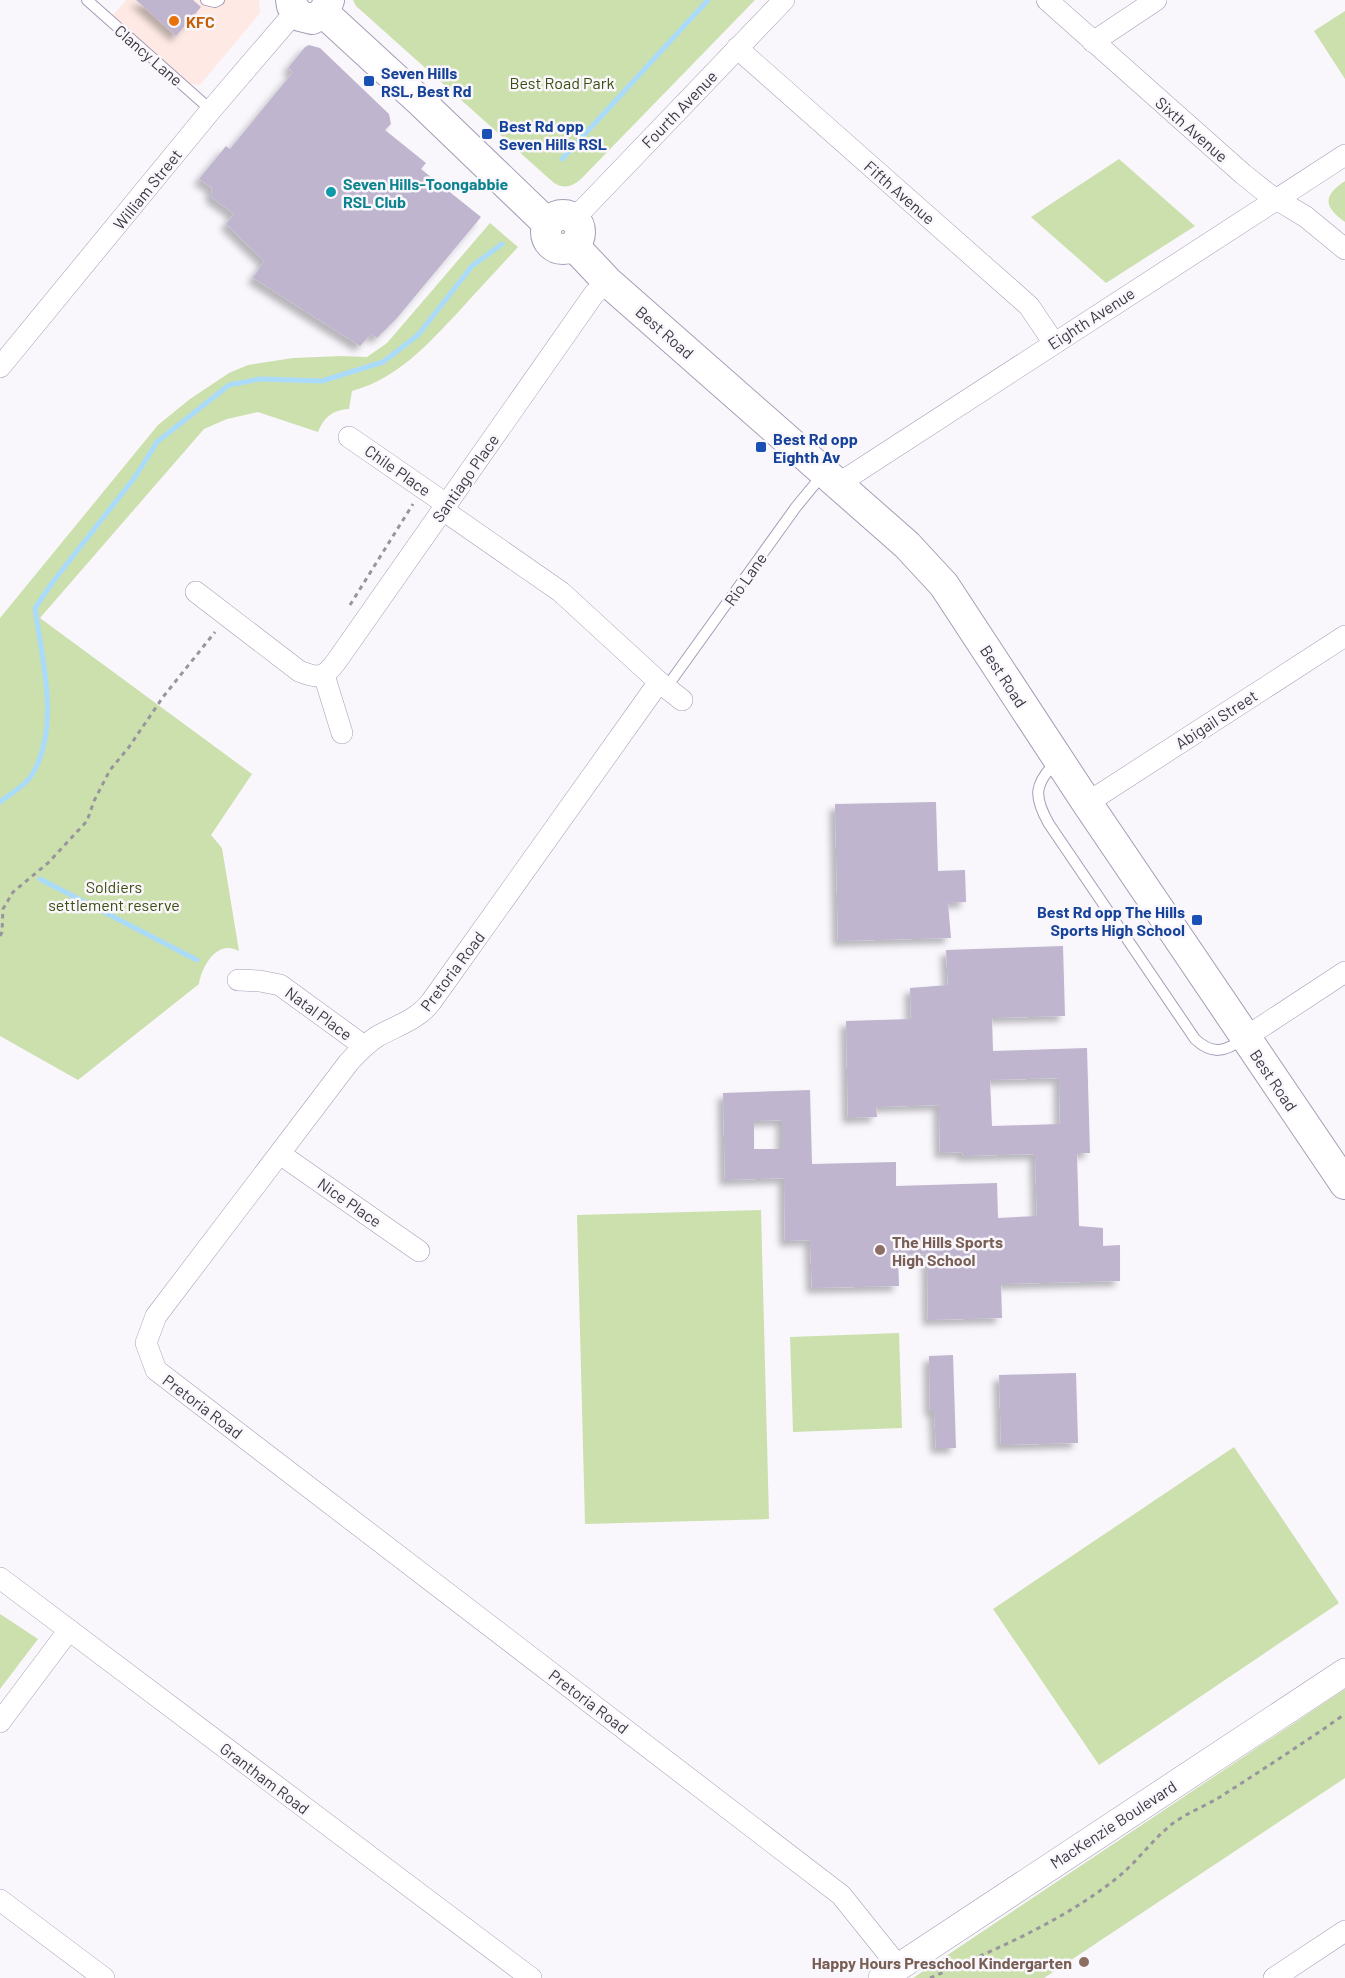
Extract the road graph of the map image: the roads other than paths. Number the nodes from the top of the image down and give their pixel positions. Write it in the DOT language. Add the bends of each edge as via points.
graph roads {
  1 [pos="87,0"];
  2 [pos="206,0"];
  3 [pos="219,0"];
  4 [pos="784,0"];
  5 [pos="1047,0"];
  6 [pos="1156,0"];
  7 [pos="310,6"];
  8 [pos="1093,42"];
  9 [pos="737,48"];
  10 [pos="212,110"];
  11 [pos="1345,155"];
  12 [pos="1276,199"];
  13 [pos="565,230"];
  14 [pos="1345,249"];
  15 [pos="608,282"];
  16 [pos="1054,342"];
  17 [pos="0,367"];
  18 [pos="349,437"];
  19 [pos="832,478"];
  20 [pos="445,507"];
  21 [pos="196,592"];
  22 [pos="1345,636"];
  23 [pos="324,675"];
  24 [pos="669,690"];
  25 [pos="342,733"];
  26 [pos="1059,759"];
  27 [pos="1087,803"];
  28 [pos="1345,972"];
  29 [pos="238,980"];
  30 [pos="1246,1037"];
  31 [pos="364,1046"];
  32 [pos="280,1154"];
  33 [pos="1345,1184"];
  34 [pos="419,1251"];
  35 [pos="0,1578"];
  36 [pos="69,1630"];
  37 [pos="1345,1672"];
  38 [pos="0,1722"];
  39 [pos="0,1899"];
  40 [pos="1345,1931"];
  41 [pos="890,1972"];
  42 [pos="104,1978"];
  43 [pos="531,1978"];
  44 [pos="1274,1978"];
  1 -- 10 [label="lane, Clancy Lane"];
  2 -- 3 [label="lane"];
  4 -- 9 [label="street, Fourth Avenue"];
  5 -- 8 [label="street, Sixth Avenue"];
  6 -- 8 [label="street"];
  7 -- 10 [label="street, William Street"];
  7 -- 13 [label="main road, Best Road"];
  8 -- 12 [label="street, Sixth Avenue"];
  9 -- 13 [label="street, Fourth Avenue"];
  9 -- 16 [label="street, Fifth Avenue" via="1029,306"];
  10 -- 17 [label="street, William Street"];
  11 -- 12 [label="street, Eighth Avenue"];
  12 -- 14 [label="street, Sixth Avenue" via="1306,217"];
  12 -- 16 [label="street, Eighth Avenue"];
  13 -- 15 [label="main road, Best Road"];
  15 -- 19 [label="main road, Best Road"];
  15 -- 20 [label="street, Santiago Place" via="594,294"];
  16 -- 19 [label="street, Eighth Avenue"];
  18 -- 20 [label="street, Chile Place"];
  19 -- 24 [label="lane, Rio Lane" via="801,501"];
  19 -- 26 [label="main road, Best Road" via="907,545 944,585"];
  20 -- 23 [label="street, Santiago Place"];
  20 -- 24 [label="street" via="561,592"];
  21 -- 23 [label="street" via="299,671 316,677"];
  22 -- 27 [label="street, Abigail Street"];
  23 -- 25 [label="street"];
  24 -- 31 [label="street, Pretoria Road" via="426,1008"];
  26 -- 27 [label="main road, Best Road"];
  26 -- 30 [label="lane" via="1045,775 1037,793 1039,805 1056,834 1195,1039 1210,1049 1221,1050"];
  27 -- 30 [label="main road, Best Road"];
  28 -- 30 [label="street"];
  29 -- 31 [label="street, Natal Place" via="280,985"];
  30 -- 33 [label="main road, Best Road"];
  31 -- 32 [label="street, Pretoria Road"];
  32 -- 34 [label="street, Nice Place"];
  32 -- 41 [label="street, Pretoria Road" via="156,1316 146,1343 156,1370 841,1895"];
  35 -- 36 [label="street, Grantham Road"];
  36 -- 38 [label="street"];
  36 -- 43 [label="street, Grantham Road"];
  37 -- 41 [label="street, MacKenzie Boulevard"];
  39 -- 42 [label="street"];
  40 -- 44 [label="street"];
}
